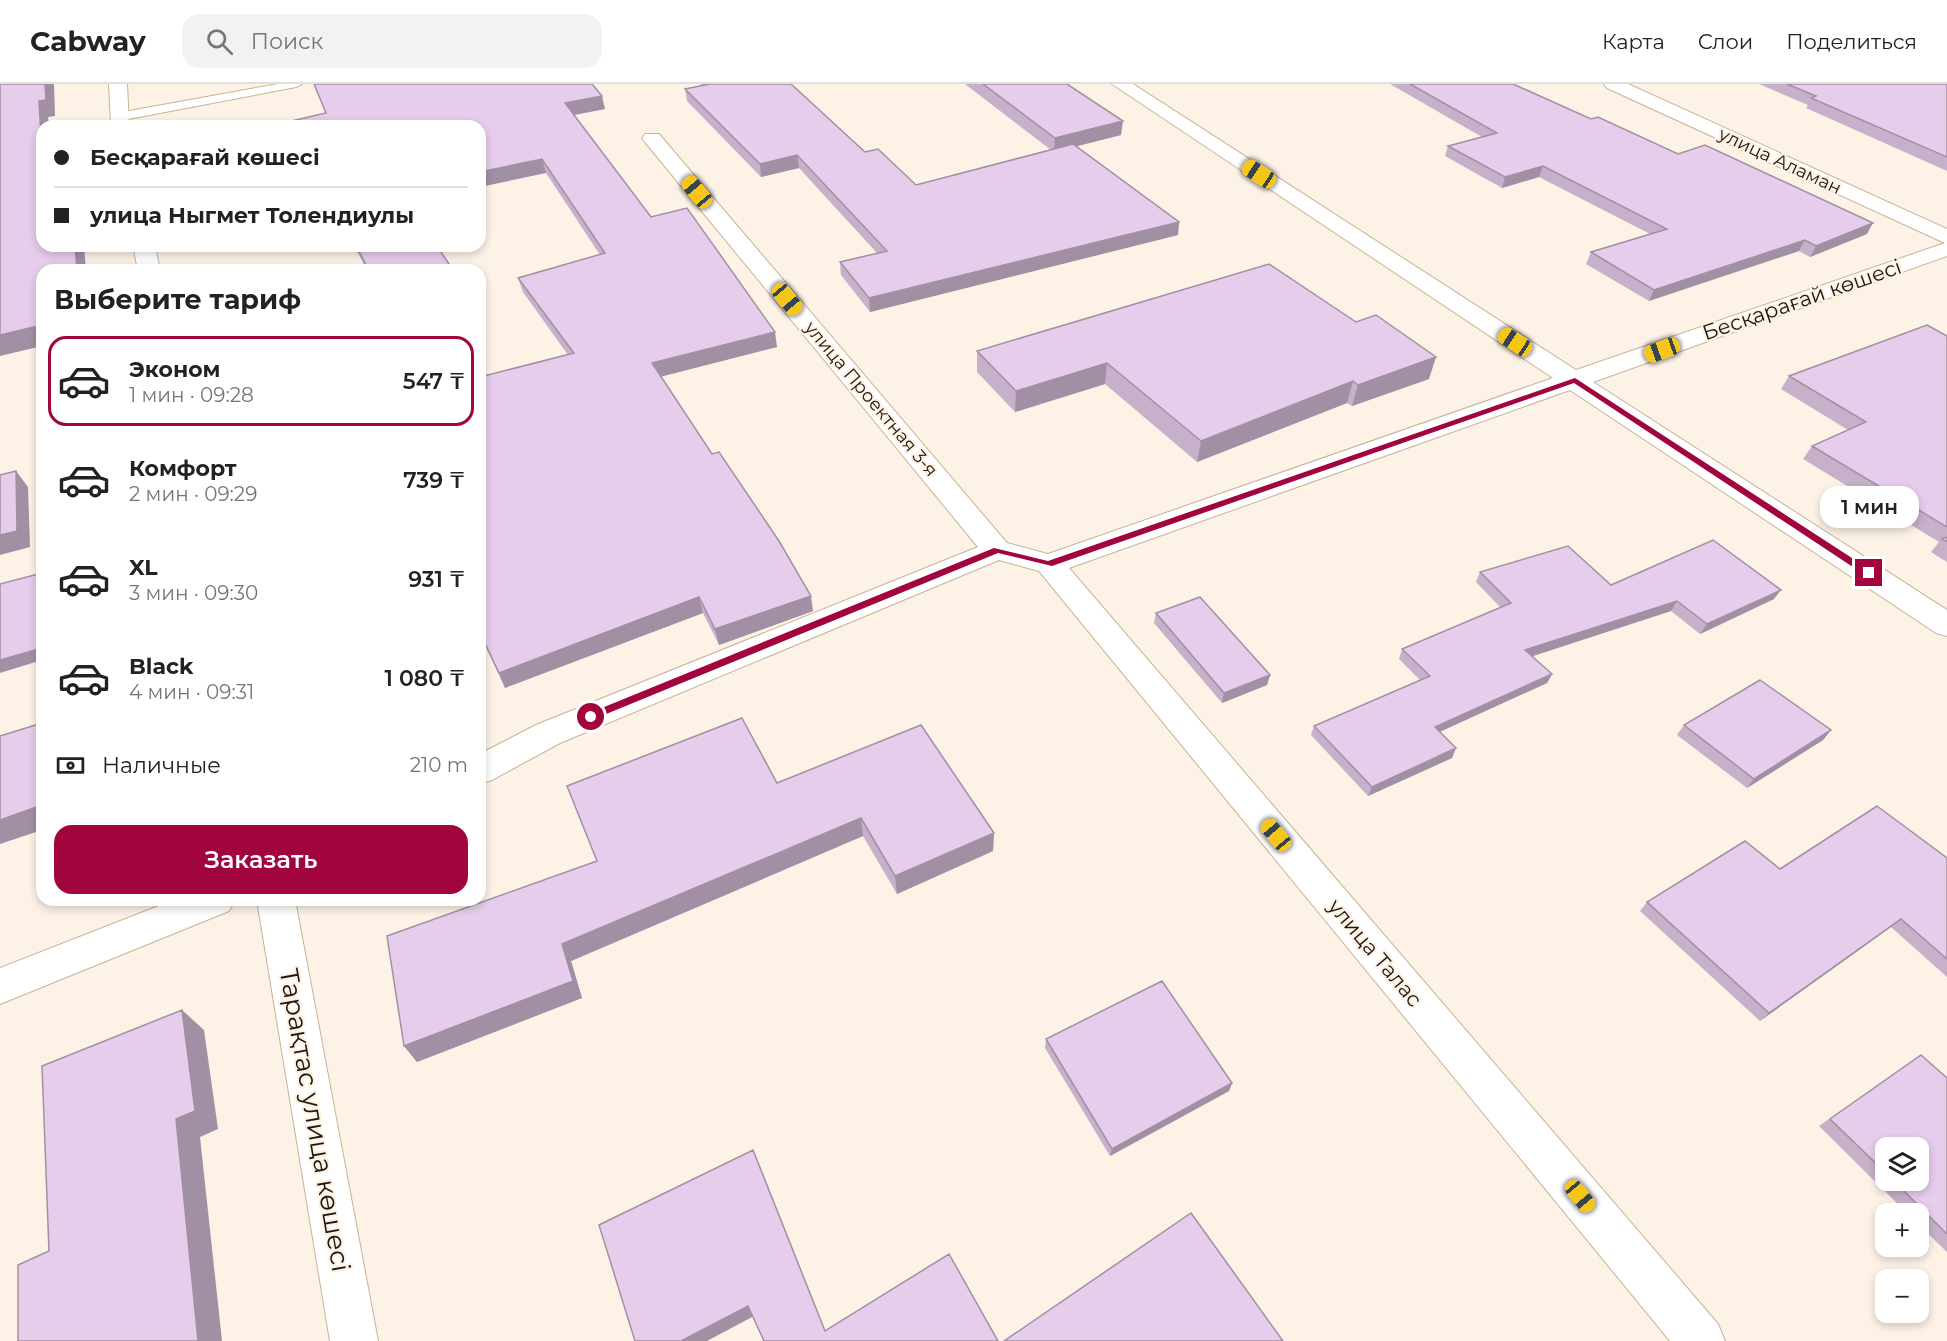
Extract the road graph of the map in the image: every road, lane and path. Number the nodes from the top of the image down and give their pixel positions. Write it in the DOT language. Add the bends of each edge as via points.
graph roads {
  1 [pos="118,84"];
  2 [pos="296,84"];
  3 [pos="1120,84"];
  4 [pos="1614,84"];
  5 [pos="119,120"];
  6 [pos="128,120"];
  7 [pos="652,138"];
  8 [pos="1947,237"];
  9 [pos="1947,249"];
  10 [pos="1575,381"];
  11 [pos="997,550"];
  12 [pos="1049,564"];
  13 [pos="1947,625"];
  14 [pos="486,767"];
  15 [pos="201,906"];
  16 [pos="277,906"];
  17 [pos="0,986"];
  18 [pos="354,1341"];
  19 [pos="1701,1341"];
  1 -- 5 [label="street"];
  2 -- 6 [label="lane"];
  3 -- 10 [label="street"];
  4 -- 8 [label="street, улица Аламан"];
  7 -- 11 [label="street, улица Проектная 3-я"];
  9 -- 10 [label="street, Бесқарағай көшесі"];
  10 -- 12 [label="street, Бесқарағай көшесі"];
  10 -- 13 [label="street"];
  11 -- 12 [label="street"];
  11 -- 14 [label="street" via="548,734"];
  12 -- 19 [label="street, улица Талас"];
  15 -- 17 [label="street"];
  16 -- 18 [label="street, Тарақтас улица көшесі"];
}
